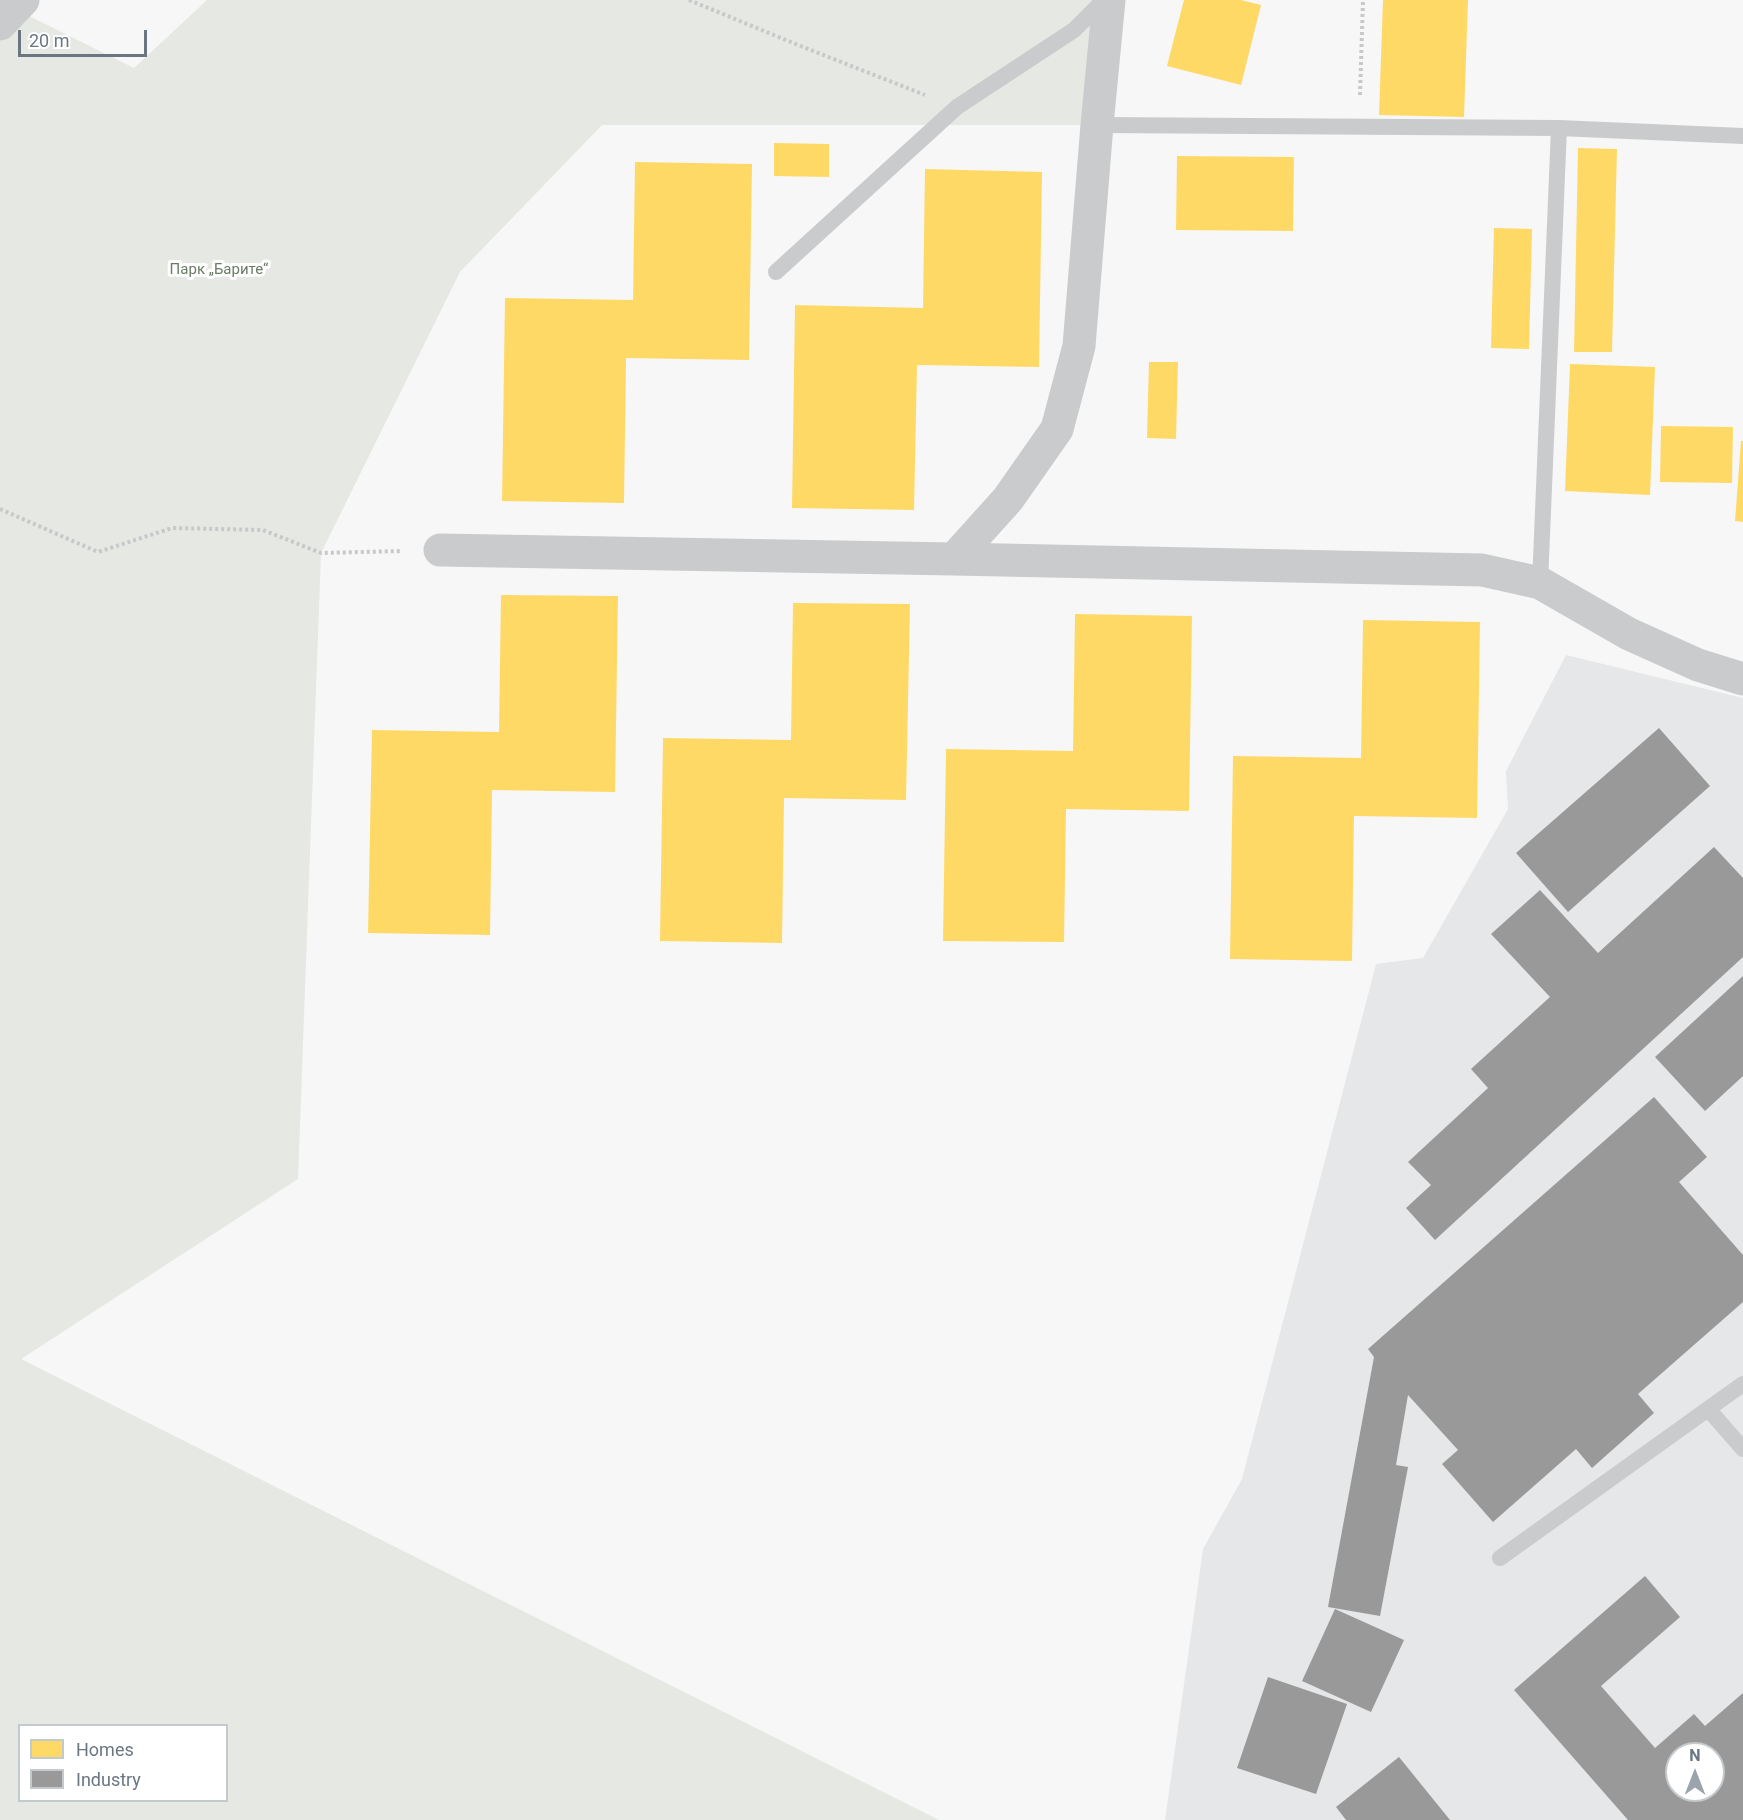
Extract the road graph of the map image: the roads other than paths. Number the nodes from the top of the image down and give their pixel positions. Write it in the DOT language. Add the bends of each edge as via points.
graph roads {
  1 [pos="23,0"];
  2 [pos="1107,0"];
  3 [pos="0,24"];
  4 [pos="1097,125"];
  5 [pos="1559,128"];
  6 [pos="1743,136"];
  7 [pos="776,272"];
  8 [pos="440,550"];
  9 [pos="954,559"];
  10 [pos="1540,583"];
  11 [pos="1743,679"];
  12 [pos="1743,1384"];
  13 [pos="1709,1410"];
  14 [pos="1743,1449"];
  15 [pos="1500,1558"];
  1 -- 3 [label="street"];
  2 -- 4 [label="street"];
  2 -- 7 [label="lane" via="1074,30 957,107"];
  4 -- 5 [label="lane"];
  4 -- 9 [label="street" via="1078,346 1057,429 1008,499"];
  5 -- 6 [label="lane"];
  5 -- 10 [label="lane"];
  8 -- 9 [label="street"];
  9 -- 10 [label="street" via="1482,570"];
  10 -- 11 [label="street" via="1629,634 1698,665"];
  12 -- 13 [label="lane"];
  13 -- 14 [label="lane"];
  13 -- 15 [label="lane"];
}
